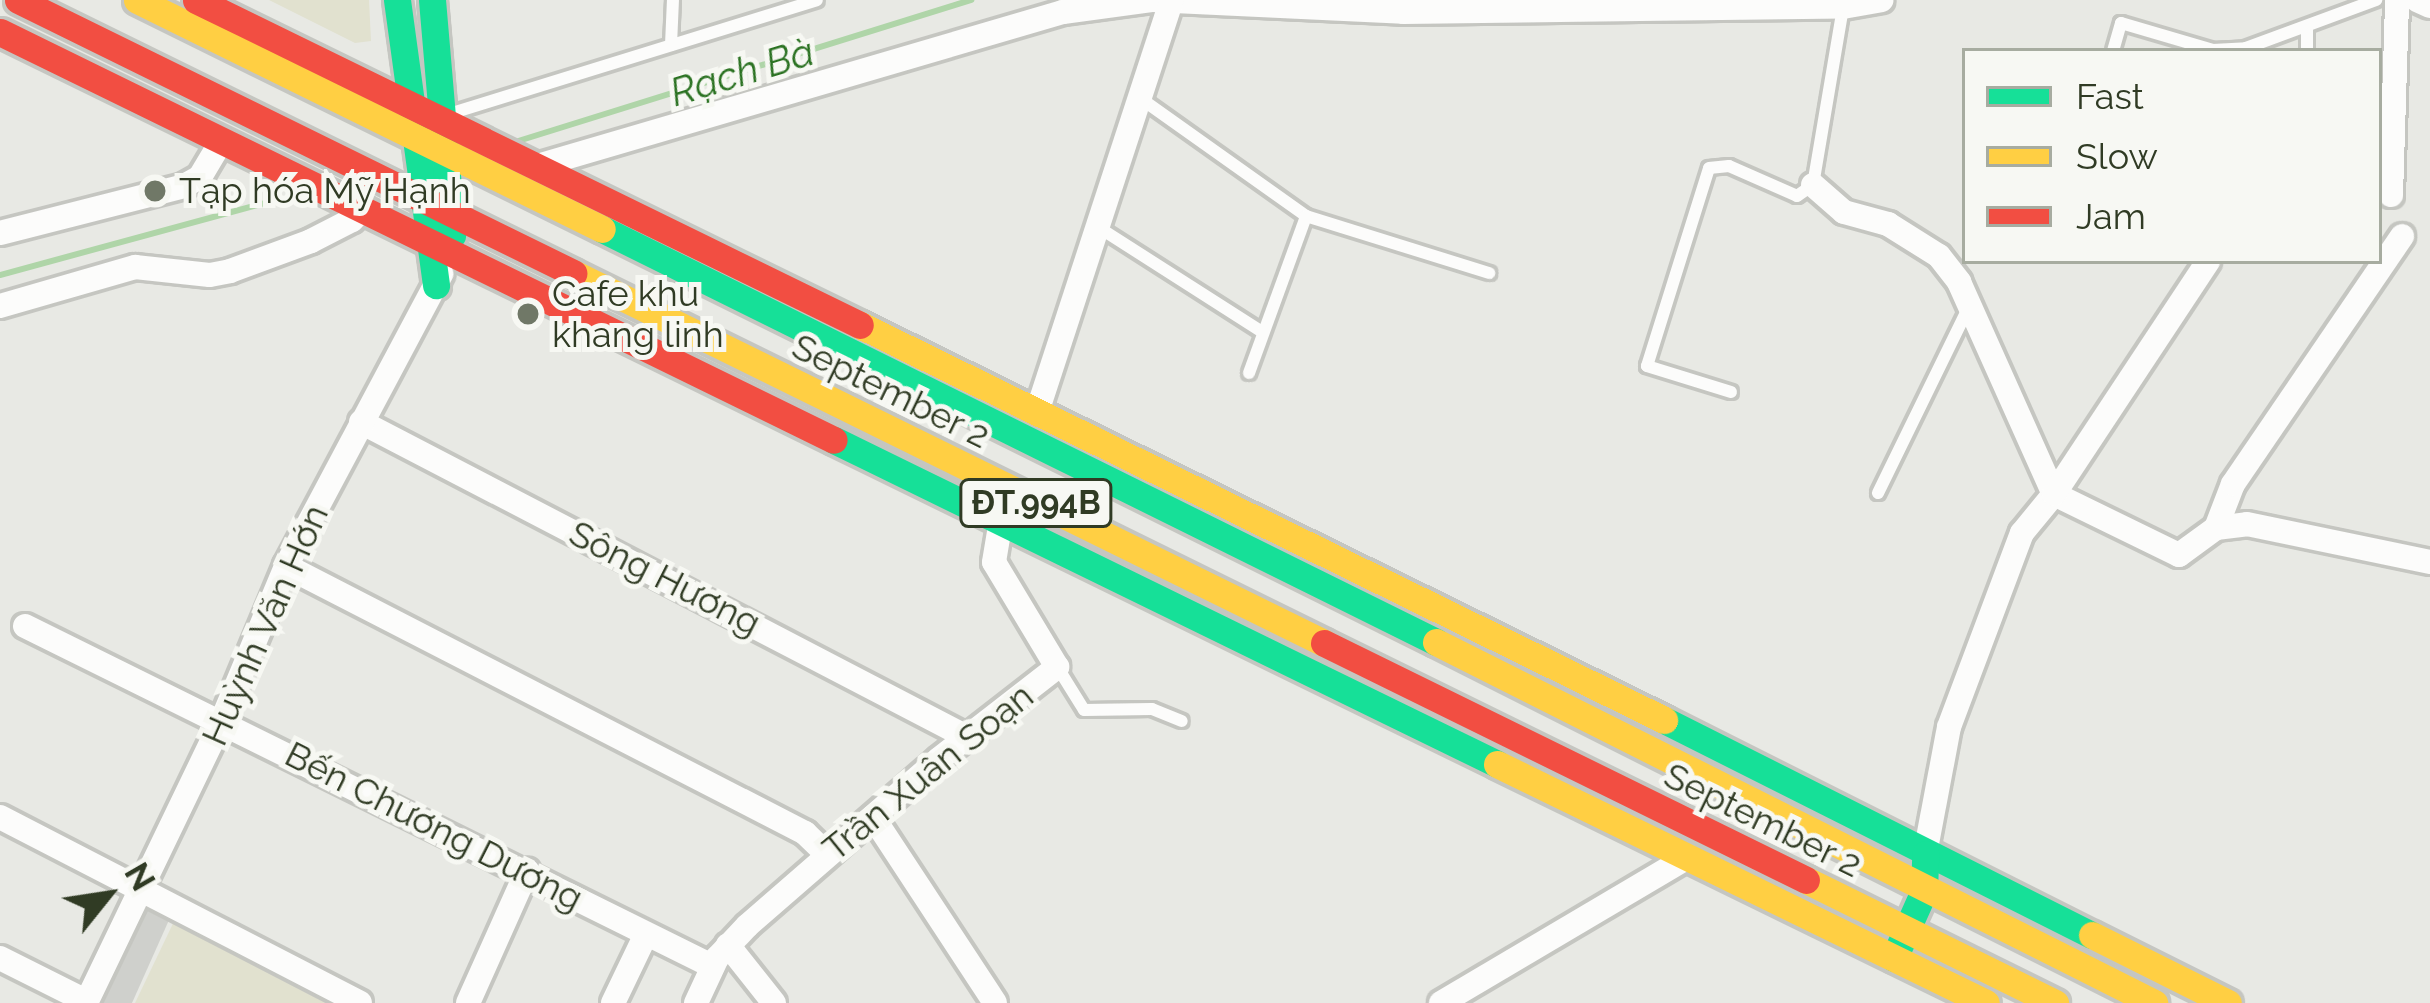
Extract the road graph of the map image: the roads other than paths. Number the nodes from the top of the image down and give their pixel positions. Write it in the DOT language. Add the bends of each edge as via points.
graph roads {
  1 [pos="18,0"];
  2 [pos="137,0"];
  3 [pos="196,0"];
  4 [pos="397,0"];
  5 [pos="432,0"];
  6 [pos="673,0"];
  7 [pos="817,0"];
  8 [pos="1881,0"];
  9 [pos="2376,0"];
  10 [pos="2397,0"];
  11 [pos="2416,0"];
  12 [pos="1172,1"];
  13 [pos="2430,6"];
  14 [pos="1843,8"];
  15 [pos="2307,28"];
  16 [pos="0,32"];
  17 [pos="671,45"];
  18 [pos="2115,48"];
  19 [pos="2206,48"];
  20 [pos="2246,48"];
  21 [pos="2307,48"];
  22 [pos="1139,97"];
  23 [pos="411,103"];
  24 [pos="442,116"];
  25 [pos="415,135"];
  26 [pos="222,140"];
  27 [pos="444,149"];
  28 [pos="532,168"];
  29 [pos="1814,185"];
  30 [pos="2391,195"];
  31 [pos="437,204"];
  32 [pos="364,208"];
  33 [pos="1306,216"];
  34 [pos="1099,227"];
  35 [pos="0,233"];
  36 [pos="2402,236"];
  37 [pos="441,245"];
  38 [pos="2206,264"];
  39 [pos="1489,273"];
  40 [pos="436,285"];
  41 [pos="1970,303"];
  42 [pos="0,306"];
  43 [pos="1262,332"];
  44 [pos="1249,373"];
  45 [pos="1731,392"];
  46 [pos="1037,412"];
  47 [pos="361,422"];
  48 [pos="1146,483"];
  49 [pos="1878,493"];
  50 [pos="2054,494"];
  51 [pos="1001,520"];
  52 [pos="2216,528"];
  53 [pos="1106,537"];
  54 [pos="2430,562"];
  55 [pos="1093,565"];
  56 [pos="286,566"];
  57 [pos="26,626"];
  58 [pos="1057,667"];
  59 [pos="222,720"];
  60 [pos="1182,721"];
  61 [pos="967,737"];
  62 [pos="0,817"];
  63 [pos="873,817"];
  64 [pos="827,854"];
  65 [pos="1925,854"];
  66 [pos="1688,856"];
  67 [pos="527,871"];
  68 [pos="144,888"];
  69 [pos="1924,891"];
  70 [pos="1906,930"];
  71 [pos="646,934"];
  72 [pos="728,945"];
  73 [pos="0,958"];
  74 [pos="1894,958"];
  75 [pos="712,966"];
  76 [pos="86,1002"];
  77 [pos="360,1003"];
  78 [pos="468,1003"];
  79 [pos="613,1003"];
  80 [pos="696,1003"];
  81 [pos="775,1003"];
  82 [pos="995,1003"];
  83 [pos="1441,1003"];
  84 [pos="1986,1003"];
  85 [pos="2055,1003"];
  86 [pos="2154,1003"];
  87 [pos="2228,1003"];
  1 -- 31 [label="main road, September 2 / ĐT.994B"];
  2 -- 25 [label="main road, September 2 / ĐT.994B"];
  3 -- 23 [label="main road, September 2 / ĐT.994B"];
  4 -- 23 [label="main road"];
  5 -- 24 [label="main road"];
  6 -- 17 [label="lane"];
  7 -- 17 [label="lane"];
  8 -- 14 [label="street"];
  9 -- 15 [label="lane"];
  10 -- 30 [label="street"];
  11 -- 13 [label="street"];
  12 -- 14 [label="street" via="1403,12"];
  12 -- 22 [label="street"];
  12 -- 28 [label="street" via="1063,11"];
  14 -- 29 [label="lane"];
  15 -- 20 [label="lane"];
  15 -- 21 [label="lane"];
  16 -- 26 [label="main road, September 2 / ĐT.994B"];
  17 -- 24 [label="lane"];
  18 -- 19 [label="lane" via="2121,22"];
  22 -- 33 [label="lane"];
  22 -- 34 [label="street"];
  23 -- 24 [label="main road, September 2 / ĐT.994B"];
  23 -- 25 [label="main road"];
  24 -- 27 [label="main road"];
  24 -- 28 [label="main road, September 2 / ĐT.994B"];
  25 -- 27 [label="main road, September 2 / ĐT.994B"];
  25 -- 31 [label="main road"];
  26 -- 32 [label="main road, September 2 / ĐT.994B"];
  26 -- 35 [label="street" via="200,177 184,186"];
  27 -- 31 [label="main road"];
  27 -- 48 [label="main road, September 2 / ĐT.994B"];
  28 -- 46 [label="main road, September 2 / ĐT.994B"];
  29 -- 41 [label="street" via="1844,212 1888,224 1939,256"];
  29 -- 45 [label="lane" via="1797,196 1730,166 1709,169 1647,366"];
  31 -- 37 [label="main road"];
  31 -- 53 [label="main road, September 2 / ĐT.994B"];
  32 -- 37 [label="main road, September 2 / ĐT.994B"];
  32 -- 42 [label="street" via="311,241 230,271 134,267"];
  33 -- 39 [label="lane"];
  33 -- 43 [label="lane"];
  34 -- 43 [label="lane"];
  34 -- 46 [label="street"];
  36 -- 52 [label="street" via="2233,484"];
  37 -- 40 [label="main road"];
  37 -- 51 [label="main road, September 2 / ĐT.994B"];
  38 -- 50 [label="street"];
  40 -- 47 [label="street, Huỳnh Văn Hớn"];
  41 -- 49 [label="lane"];
  41 -- 50 [label="street"];
  43 -- 44 [label="lane"];
  46 -- 48 [label="main road, September 2 / ĐT.994B"];
  47 -- 56 [label="street, Huỳnh Văn Hớn"];
  47 -- 61 [label="street, Sông Hương"];
  48 -- 65 [label="main road, September 2 / ĐT.994B" via="1695,735"];
  48 -- 69 [label="main road, September 2 / ĐT.994B"];
  50 -- 52 [label="street" via="2179,555"];
  50 -- 65 [label="street" via="2022,533 1949,727"];
  51 -- 55 [label="main road, September 2 / ĐT.994B"];
  51 -- 58 [label="street, Trần Xuân Soạn" via="994,562"];
  52 -- 54 [label="street" via="2247,524"];
  53 -- 55 [label="main road"];
  53 -- 70 [label="main road, September 2 / ĐT.994B"];
  55 -- 66 [label="main road, September 2 / ĐT.994B"];
  56 -- 59 [label="street, Huỳnh Văn Hớn"];
  56 -- 64 [label="street" via="805,832"];
  57 -- 59 [label="street, Bến Chương Dương"];
  58 -- 60 [label="lane" via="1084,710 1152,709"];
  58 -- 61 [label="street, Trần Xuân Soạn"];
  59 -- 67 [label="street, Bến Chương Dương"];
  59 -- 68 [label="street, Huỳnh Văn Hớn"];
  61 -- 63 [label="street, Trần Xuân Soạn"];
  62 -- 68 [label="street"];
  63 -- 64 [label="street, Trần Xuân Soạn"];
  63 -- 82 [label="street"];
  64 -- 72 [label="street, Trần Xuân Soạn"];
  65 -- 69 [label="main road"];
  65 -- 87 [label="main road, September 2 / ĐT.994B"];
  66 -- 74 [label="main road, September 2 / ĐT.994B"];
  66 -- 83 [label="street"];
  67 -- 71 [label="street, Bến Chương Dương"];
  67 -- 78 [label="street"];
  68 -- 76 [label="street, Huỳnh Văn Hớn"];
  68 -- 77 [label="street"];
  69 -- 70 [label="main road"];
  69 -- 86 [label="main road, September 2 / ĐT.994B"];
  70 -- 74 [label="main road"];
  70 -- 85 [label="main road, September 2 / ĐT.994B"];
  71 -- 75 [label="street, Bến Chương Dương"];
  71 -- 79 [label="street"];
  72 -- 75 [label="street, Trần Xuân Soạn"];
  72 -- 81 [label="street"];
  73 -- 76 [label="street"];
  74 -- 84 [label="main road, September 2 / ĐT.994B"];
  75 -- 80 [label="street, Trần Xuân Soạn"];
}
